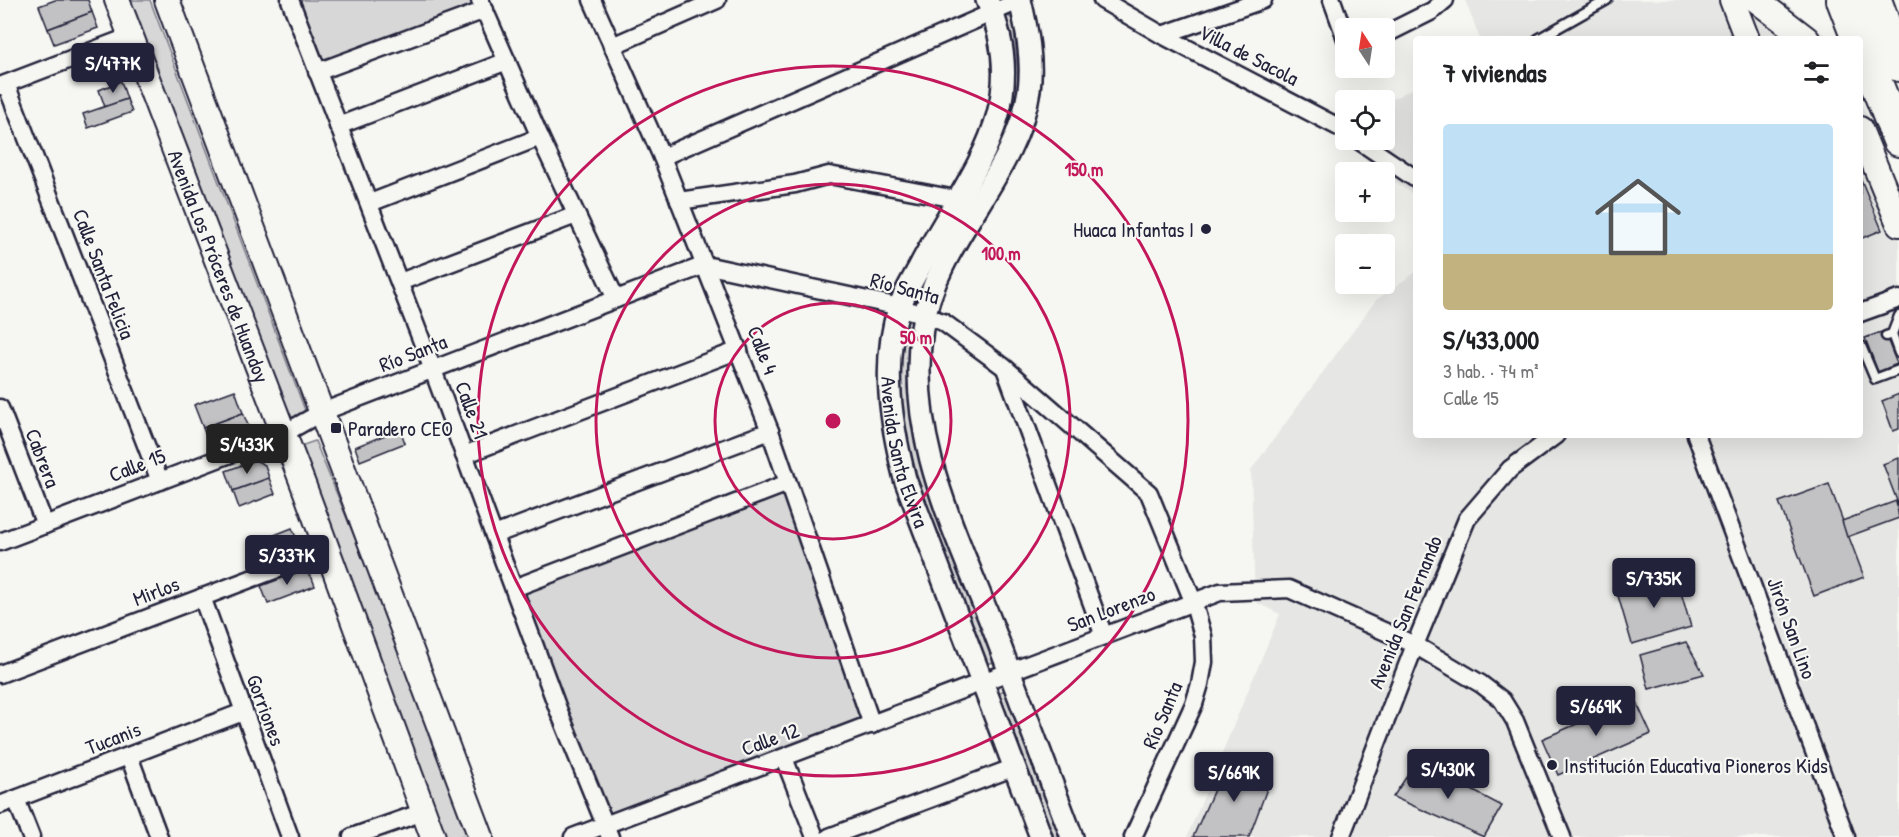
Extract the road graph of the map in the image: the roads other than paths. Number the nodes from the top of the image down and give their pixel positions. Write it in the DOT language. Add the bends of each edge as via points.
graph roads {
  1 [pos="117,0"];
  2 [pos="167,0"];
  3 [pos="290,0"];
  4 [pos="592,0"];
  5 [pos="717,0"];
  6 [pos="1021,0"];
  7 [pos="1102,0"];
  8 [pos="1263,0"];
  9 [pos="1332,0"];
  10 [pos="1445,0"];
  11 [pos="1607,0"];
  12 [pos="1732,0"];
  13 [pos="1756,0"];
  14 [pos="1843,0"];
  15 [pos="1875,0"];
  16 [pos="482,5"];
  17 [pos="990,6"];
  18 [pos="1338,18"];
  19 [pos="1395,30"];
  20 [pos="1162,35"];
  21 [pos="131,36"];
  22 [pos="1543,36"];
  23 [pos="1746,36"];
  24 [pos="1803,36"];
  25 [pos="1857,36"];
  26 [pos="612,46"];
  27 [pos="1863,51"];
  28 [pos="507,61"];
  29 [pos="1899,65"];
  30 [pos="317,72"];
  31 [pos="3,85"];
  32 [pos="1335,125"];
  33 [pos="338,126"];
  34 [pos="1863,136"];
  35 [pos="540,137"];
  36 [pos="1899,140"];
  37 [pos="1373,150"];
  38 [pos="662,157"];
  39 [pos="1413,177"];
  40 [pos="956,199"];
  41 [pos="679,201"];
  42 [pos="370,203"];
  43 [pos="576,215"];
  44 [pos="1899,224"];
  45 [pos="705,265"];
  46 [pos="400,282"];
  47 [pos="616,299"];
  48 [pos="1899,299"];
  49 [pos="900,307"];
  50 [pos="1863,312"];
  51 [pos="925,314"];
  52 [pos="1899,316"];
  53 [pos="1863,345"];
  54 [pos="739,350"];
  55 [pos="1899,353"];
  56 [pos="1004,367"];
  57 [pos="433,370"];
  58 [pos="1899,370"];
  59 [pos="0,408"];
  60 [pos="322,412"];
  61 [pos="4,428"];
  62 [pos="770,431"];
  63 [pos="283,434"];
  64 [pos="1552,438"];
  65 [pos="1697,438"];
  66 [pos="464,455"];
  67 [pos="160,481"];
  68 [pos="788,483"];
  69 [pos="45,525"];
  70 [pos="494,535"];
  71 [pos="0,542"];
  72 [pos="327,550"];
  73 [pos="514,588"];
  74 [pos="202,597"];
  75 [pos="1193,601"];
  76 [pos="1104,636"];
  77 [pos="1415,645"];
  78 [pos="1010,672"];
  79 [pos="0,674"];
  80 [pos="982,683"];
  81 [pos="243,712"];
  82 [pos="872,725"];
  83 [pos="129,756"];
  84 [pos="784,758"];
  85 [pos="1015,767"];
  86 [pos="16,799"];
  87 [pos="0,805"];
  88 [pos="423,812"];
  89 [pos="608,831"];
  90 [pos="31,837"];
  91 [pos="159,837"];
  92 [pos="290,837"];
  93 [pos="352,837"];
  94 [pos="433,837"];
  95 [pos="481,837"];
  96 [pos="573,837"];
  97 [pos="815,837"];
  98 [pos="829,837"];
  99 [pos="1041,837"];
  100 [pos="1072,837"];
  101 [pos="1132,837"];
  102 [pos="1341,837"];
  103 [pos="1562,837"];
  104 [pos="1846,837"];
  1 -- 21 [label="main road, Avenida Los Próceres de Huandoy"];
  2 -- 60 [label="main road"];
  3 -- 30 [label="street, Calle 21"];
  4 -- 26 [label="street, Calle 4"];
  5 -- 26 [label="street"];
  6 -- 17 [label="street"];
  6 -- 51 [label="street, Avenida Santa Elvira" via="1030,56 1029,90 1022,121 954,244"];
  7 -- 20 [label="street, Villa de Sacola"];
  8 -- 20 [label="street"];
  9 -- 18 [label="street"];
  10 -- 19 [label="street"];
  11 -- 22 [label="lane"];
  12 -- 23 [label="main road"];
  13 -- 24 [label="main road"];
  14 -- 25 [label="highway"];
  15 -- 29 [label="highway"];
  16 -- 28 [label="street"];
  16 -- 30 [label="street"];
  17 -- 38 [label="street"];
  17 -- 40 [label="street, Avenida Santa Elvira" via="1005,56 1003,99 994,134"];
  20 -- 32 [label="street, Villa de Sacola"];
  21 -- 31 [label="street"];
  21 -- 63 [label="main road, Avenida Los Próceres de Huandoy"];
  26 -- 38 [label="street, Calle 4"];
  27 -- 36 [label="highway"];
  28 -- 33 [label="street"];
  28 -- 35 [label="street"];
  30 -- 33 [label="street, Calle 21"];
  31 -- 67 [label="street, Calle Santa Felicia"];
  33 -- 42 [label="street, Calle 21"];
  34 -- 44 [label="main road"];
  35 -- 42 [label="street"];
  35 -- 43 [label="street"];
  37 -- 39 [label="street"];
  38 -- 41 [label="street, Calle 4"];
  40 -- 41 [label="street" via="829,175 795,184"];
  40 -- 49 [label="street, Avenida Santa Elvira"];
  41 -- 45 [label="street, Calle 4"];
  42 -- 46 [label="street, Calle 21"];
  43 -- 46 [label="street"];
  43 -- 47 [label="street"];
  45 -- 47 [label="street, Río Santa"];
  45 -- 49 [label="street, Río Santa"];
  45 -- 54 [label="street, Calle 4"];
  46 -- 57 [label="street, Calle 21"];
  47 -- 57 [label="street, Río Santa"];
  48 -- 50 [label="street"];
  49 -- 51 [label="street, Río Santa"];
  49 -- 80 [label="street, Avenida Santa Elvira" via="891,354 890,403 895,440 905,479"];
  51 -- 56 [label="street, Río Santa" via="944,322"];
  51 -- 78 [label="street, Avenida Santa Elvira" via="919,400 931,468"];
  52 -- 55 [label="lane" via="1889,335"];
  53 -- 58 [label="lane" via="1875,380"];
  54 -- 62 [label="street, Calle 4"];
  54 -- 66 [label="street"];
  56 -- 75 [label="street, Río Santa" via="1149,493"];
  56 -- 76 [label="street"];
  57 -- 60 [label="street, Río Santa"];
  57 -- 66 [label="street, Calle 21"];
  59 -- 61 [label="street, Cabrera"];
  60 -- 63 [label="street, Calle 15"];
  60 -- 95 [label="main road"];
  61 -- 69 [label="street, Cabrera"];
  62 -- 68 [label="street, Calle 4"];
  62 -- 70 [label="street"];
  63 -- 67 [label="street, Calle 15"];
  63 -- 72 [label="main road, Avenida Los Próceres de Huandoy"];
  64 -- 77 [label="street, Avenida San Fernando" via="1510,469 1467,519"];
  65 -- 104 [label="street, Jirón San Lino"];
  66 -- 70 [label="street, Calle 21"];
  67 -- 69 [label="street, Calle 15"];
  68 -- 73 [label="street"];
  68 -- 82 [label="street, Calle 4"];
  69 -- 71 [label="street, Calle 15"];
  70 -- 73 [label="street, Calle 21"];
  72 -- 74 [label="street, Mirlos"];
  72 -- 88 [label="main road, Avenida Los Próceres de Huandoy"];
  73 -- 89 [label="street, Calle 21"];
  74 -- 79 [label="street, Mirlos"];
  74 -- 81 [label="street, Gorriones"];
  75 -- 76 [label="street, San Lorenzo"];
  75 -- 77 [label="street, San Lorenzo" via="1220,592 1289,589"];
  75 -- 101 [label="street, Río Santa" via="1203,636 1200,684"];
  76 -- 78 [label="street, San Lorenzo"];
  77 -- 102 [label="street, Avenida San Fernando"];
  77 -- 103 [label="street, San Lorenzo" via="1502,700 1515,721"];
  78 -- 80 [label="street, San Lorenzo"];
  78 -- 100 [label="street, Avenida Santa Elvira"];
  80 -- 82 [label="street, Calle 12"];
  80 -- 85 [label="street, Avenida Santa Elvira"];
  81 -- 83 [label="street, Tucanis"];
  81 -- 92 [label="street, Gorriones"];
  82 -- 84 [label="street, Calle 12"];
  83 -- 86 [label="street, Tucanis"];
  83 -- 91 [label="street"];
  84 -- 89 [label="street, Calle 12"];
  84 -- 97 [label="street"];
  85 -- 98 [label="street"];
  85 -- 99 [label="street, Avenida Santa Elvira"];
  86 -- 87 [label="street, Tucanis"];
  86 -- 90 [label="street"];
  88 -- 93 [label="street"];
  88 -- 94 [label="main road, Avenida Los Próceres de Huandoy"];
  89 -- 96 [label="street, Calle 12"];
}
